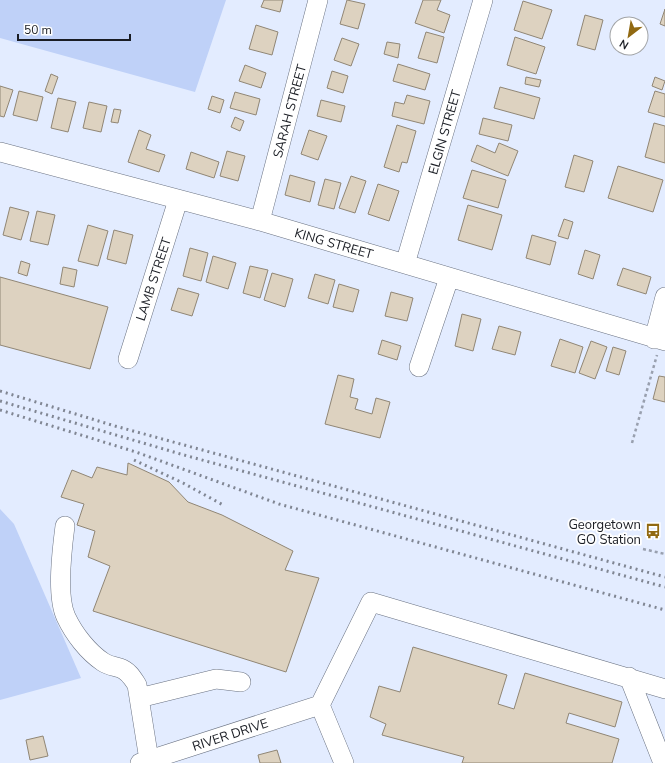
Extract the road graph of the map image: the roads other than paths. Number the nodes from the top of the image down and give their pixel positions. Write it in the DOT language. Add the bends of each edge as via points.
graph roads {
  1 [pos="318,0"];
  2 [pos="483,0"];
  3 [pos="0,152"];
  4 [pos="178,200"];
  5 [pos="260,221"];
  6 [pos="405,264"];
  7 [pos="449,278"];
  8 [pos="665,297"];
  9 [pos="660,340"];
  10 [pos="128,359"];
  11 [pos="419,367"];
  12 [pos="65,526"];
  13 [pos="629,677"];
  14 [pos="241,682"];
  15 [pos="665,689"];
  16 [pos="140,698"];
  17 [pos="320,705"];
  18 [pos="144,761"];
  19 [pos="344,763"];
  20 [pos="663,763"];
  1 -- 5 [label="street, SARAH STREET"];
  2 -- 6 [label="street, ELGIN STREET"];
  3 -- 4 [label="street, KING STREET"];
  4 -- 5 [label="street, KING STREET"];
  4 -- 10 [label="street, LAMB STREET"];
  5 -- 6 [label="street, KING STREET"];
  6 -- 7 [label="street, KING STREET"];
  7 -- 9 [label="street, KING STREET"];
  7 -- 11 [label="street"];
  8 -- 9 [label="street"];
  12 -- 16 [label="street" via="61,551 61,594 66,616 78,636 103,662 131,675 138,685"];
  13 -- 15 [label="street"];
  13 -- 17 [label="street" via="372,602"];
  13 -- 20 [label="street"];
  14 -- 16 [label="street" via="216,679"];
  16 -- 18 [label="street"];
  17 -- 18 [label="street, RIVER DRIVE"];
  17 -- 19 [label="street"];
}
